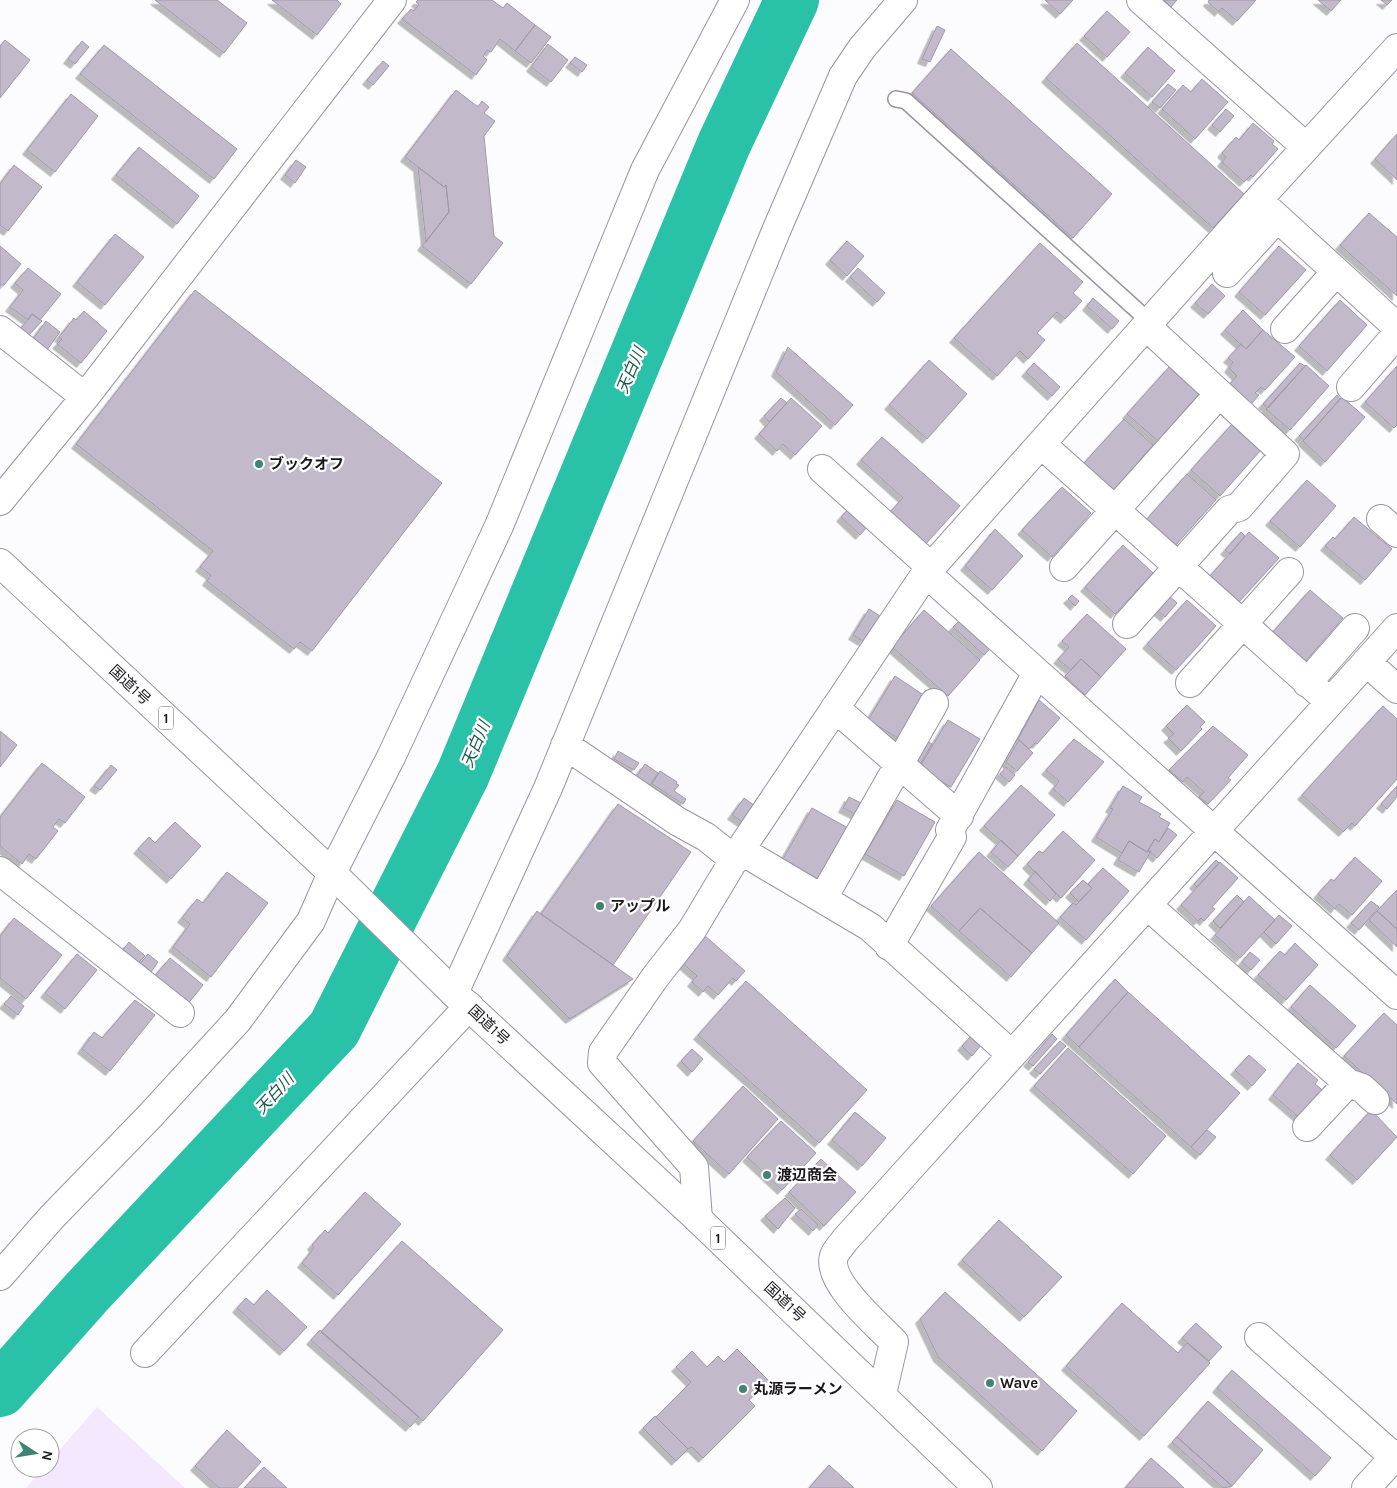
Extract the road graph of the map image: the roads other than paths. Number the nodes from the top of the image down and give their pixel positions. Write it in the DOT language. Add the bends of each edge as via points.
graph roads {
  1 [pos="392,0"];
  2 [pos="735,0"];
  3 [pos="882,0"];
  4 [pos="903,0"];
  5 [pos="1141,0"];
  6 [pos="862,48"];
  7 [pos="1397,48"];
  8 [pos="896,99"];
  9 [pos="1306,147"];
  10 [pos="1267,209"];
  11 [pos="1336,272"];
  12 [pos="1227,273"];
  13 [pos="1148,324"];
  14 [pos="1397,327"];
  15 [pos="1285,329"];
  16 [pos="0,330"];
  17 [pos="1397,334"];
  18 [pos="1350,387"];
  19 [pos="1220,394"];
  20 [pos="85,397"];
  21 [pos="1041,444"];
  22 [pos="822,469"];
  23 [pos="0,501"];
  24 [pos="1114,510"];
  25 [pos="0,563"];
  26 [pos="1064,567"];
  27 [pos="1178,567"];
  28 [pos="929,570"];
  29 [pos="1289,572"];
  30 [pos="1127,624"];
  31 [pos="1242,625"];
  32 [pos="1355,628"];
  33 [pos="1397,628"];
  34 [pos="1366,662"];
  35 [pos="1037,673"];
  36 [pos="1190,682"];
  37 [pos="1308,682"];
  38 [pos="1397,689"];
  39 [pos="1330,702"];
  40 [pos="934,703"];
  41 [pos="835,708"];
  42 [pos="564,745"];
  43 [pos="899,764"];
  44 [pos="959,816"];
  45 [pos="1213,832"];
  46 [pos="737,855"];
  47 [pos="0,871"];
  48 [pos="332,873"];
  49 [pos="823,898"];
  50 [pos="1147,905"];
  51 [pos="890,946"];
  52 [pos="1397,995"];
  53 [pos="461,999"];
  54 [pos="180,1013"];
  55 [pos="1012,1055"];
  56 [pos="1348,1083"];
  57 [pos="1375,1100"];
  58 [pos="1307,1127"];
  59 [pos="698,1220"];
  60 [pos="0,1276"];
  61 [pos="1259,1337"];
  62 [pos="145,1353"];
  63 [pos="882,1394"];
  64 [pos="1396,1455"];
  65 [pos="978,1488"];
  66 [pos="1366,1488"];
  1 -- 20 [label="main road"];
  2 -- 48 [label="main road" via="645,170 499,526 391,757"];
  3 -- 6 [label="main road"];
  4 -- 6 [label="main road"];
  5 -- 9 [label="main road"];
  6 -- 42 [label="main road" via="843,76 776,231"];
  7 -- 9 [label="main road"];
  8 -- 13 [label="lane" via="906,101"];
  9 -- 10 [label="main road"];
  10 -- 11 [label="main road"];
  10 -- 12 [label="main road"];
  10 -- 13 [label="main road"];
  11 -- 14 [label="main road"];
  11 -- 15 [label="main road"];
  13 -- 19 [label="main road"];
  13 -- 21 [label="main road"];
  16 -- 20 [label="main road"];
  17 -- 18 [label="main road"];
  19 -- 24 [label="main road"];
  19 -- 27 [label="main road" via="1285,454 1239,507 1229,510"];
  20 -- 23 [label="main road"];
  21 -- 24 [label="main road"];
  21 -- 28 [label="main road"];
  22 -- 28 [label="main road"];
  24 -- 26 [label="main road"];
  24 -- 27 [label="main road"];
  25 -- 48 [label="main road, 国道1号 / 1"];
  27 -- 30 [label="main road"];
  27 -- 31 [label="main road"];
  28 -- 35 [label="main road"];
  28 -- 41 [label="main road"];
  29 -- 31 [label="main road"];
  31 -- 36 [label="main road"];
  31 -- 37 [label="main road"];
  32 -- 37 [label="main road"];
  33 -- 34 [label="main road"];
  34 -- 38 [label="main road"];
  34 -- 39 [label="main road"];
  35 -- 44 [label="main road"];
  35 -- 45 [label="main road"];
  37 -- 39 [label="main road"];
  39 -- 45 [label="main road"];
  40 -- 43 [label="main road"];
  41 -- 43 [label="main road"];
  41 -- 46 [label="main road"];
  42 -- 46 [label="main road" via="677,821"];
  42 -- 53 [label="main road"];
  43 -- 44 [label="main road"];
  43 -- 49 [label="main road"];
  44 -- 51 [label="main road" via="950,830 952,837"];
  45 -- 50 [label="main road"];
  45 -- 52 [label="main road"];
  46 -- 49 [label="main road"];
  46 -- 59 [label="main road" via="692,930 603,1052 602,1063 694,1166"];
  47 -- 54 [label="main road"];
  48 -- 53 [label="main road, 国道1号 / 1"];
  48 -- 60 [label="main road" via="311,920 238,1020 52,1216"];
  49 -- 51 [label="main road" via="870,927"];
  50 -- 55 [label="main road"];
  50 -- 56 [label="main road"];
  51 -- 55 [label="main road"];
  53 -- 59 [label="main road, 国道1号 / 1"];
  53 -- 62 [label="main road"];
  55 -- 63 [label="main road" via="845,1240 834,1257 835,1275 843,1289 894,1342"];
  56 -- 57 [label="main road" via="1362,1088"];
  56 -- 58 [label="main road"];
  59 -- 63 [label="main road, 国道1号 / 1"];
  61 -- 64 [label="main road"];
  63 -- 65 [label="main road, 国道1号 / 1"];
  64 -- 66 [label="main road"];
}
